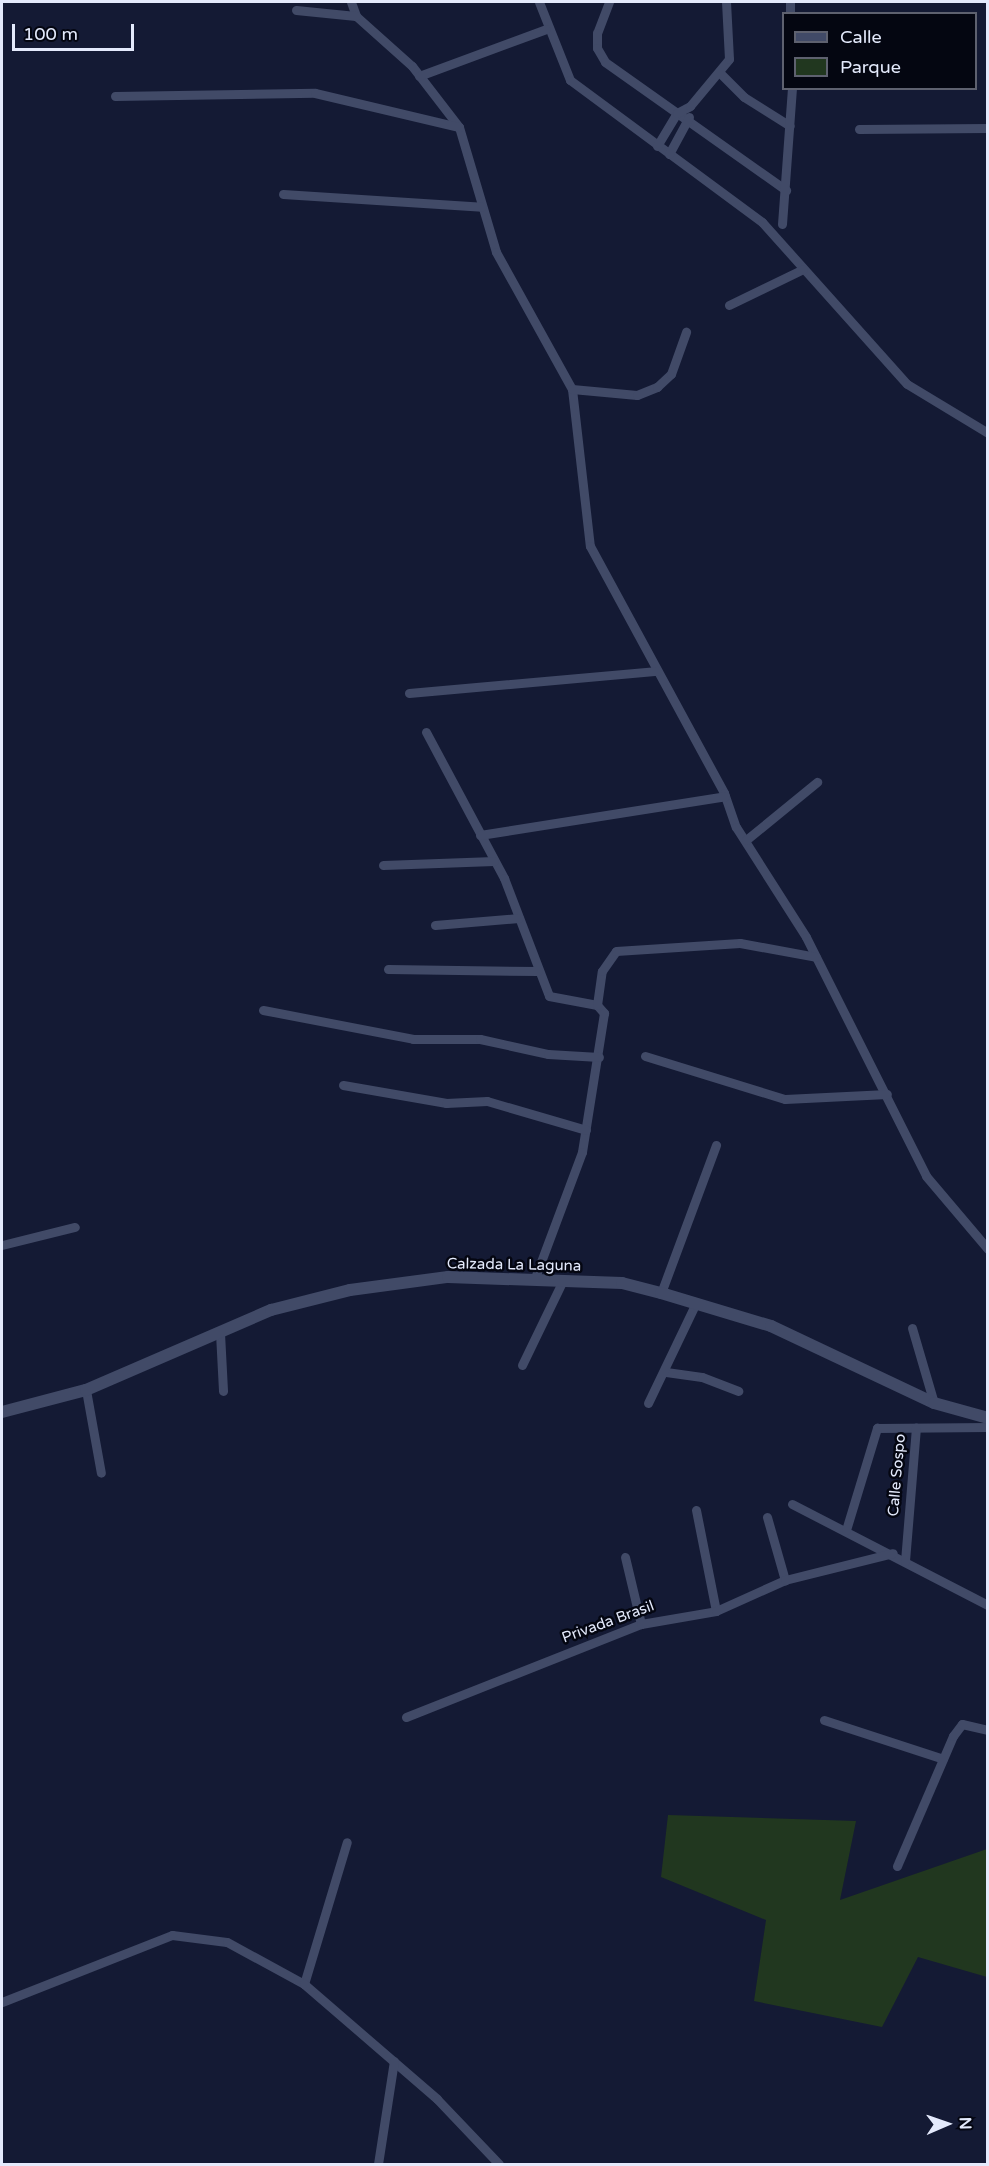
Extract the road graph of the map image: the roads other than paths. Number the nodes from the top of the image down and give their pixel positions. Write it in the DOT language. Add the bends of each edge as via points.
graph roads {
  1 [pos="351,2"];
  2 [pos="538,2"];
  3 [pos="609,2"];
  4 [pos="726,2"];
  5 [pos="297,10"];
  6 [pos="356,16"];
  7 [pos="546,29"];
  8 [pos="718,72"];
  9 [pos="419,76"];
  10 [pos="792,90"];
  11 [pos="115,96"];
  12 [pos="690,106"];
  13 [pos="677,112"];
  14 [pos="689,121"];
  15 [pos="790,126"];
  16 [pos="459,127"];
  17 [pos="987,128"];
  18 [pos="859,129"];
  19 [pos="657,146"];
  20 [pos="669,154"];
  21 [pos="786,190"];
  22 [pos="283,194"];
  23 [pos="482,207"];
  24 [pos="782,224"];
  25 [pos="803,269"];
  26 [pos="729,305"];
  27 [pos="686,332"];
  28 [pos="573,389"];
  29 [pos="987,434"];
  30 [pos="657,671"];
  31 [pos="409,693"];
  32 [pos="426,732"];
  33 [pos="818,782"];
  34 [pos="725,796"];
  35 [pos="480,835"];
  36 [pos="746,840"];
  37 [pos="494,861"];
  38 [pos="383,865"];
  39 [pos="519,918"];
  40 [pos="435,925"];
  41 [pos="816,957"];
  42 [pos="388,969"];
  43 [pos="538,971"];
  44 [pos="597,1005"];
  45 [pos="263,1010"];
  46 [pos="645,1056"];
  47 [pos="599,1057"];
  48 [pos="343,1085"];
  49 [pos="887,1094"];
  50 [pos="586,1130"];
  51 [pos="716,1145"];
  52 [pos="75,1227"];
  53 [pos="2,1245"];
  54 [pos="987,1249"];
  55 [pos="535,1278"];
  56 [pos="563,1280"];
  57 [pos="661,1293"];
  58 [pos="696,1303"];
  59 [pos="912,1328"];
  60 [pos="220,1333"];
  61 [pos="522,1365"];
  62 [pos="666,1372"];
  63 [pos="86,1389"];
  64 [pos="223,1390"];
  65 [pos="738,1391"];
  66 [pos="648,1403"];
  67 [pos="934,1403"];
  68 [pos="2,1412"];
  69 [pos="987,1419"];
  70 [pos="916,1426"];
  71 [pos="987,1427"];
  72 [pos="101,1473"];
  73 [pos="792,1504"];
  74 [pos="696,1510"];
  75 [pos="767,1517"];
  76 [pos="846,1530"];
  77 [pos="893,1553"];
  78 [pos="625,1557"];
  79 [pos="905,1562"];
  80 [pos="785,1580"];
  81 [pos="987,1605"];
  82 [pos="716,1611"];
  83 [pos="641,1624"];
  84 [pos="406,1717"];
  85 [pos="824,1720"];
  86 [pos="987,1730"];
  87 [pos="943,1759"];
  88 [pos="347,1842"];
  89 [pos="897,1866"];
  90 [pos="304,1984"];
  91 [pos="2,2002"];
  92 [pos="394,2061"];
  93 [pos="378,2164"];
  94 [pos="499,2164"];
  1 -- 6 [label="street"];
  2 -- 7 [label="street"];
  3 -- 13 [label="street" via="597,33 597,48 605,62"];
  4 -- 8 [label="street" via="729,59"];
  5 -- 6 [label="street"];
  6 -- 9 [label="street"];
  7 -- 9 [label="street"];
  7 -- 19 [label="street" via="570,80"];
  8 -- 12 [label="street"];
  8 -- 15 [label="street" via="744,97"];
  9 -- 16 [label="street"];
  10 -- 15 [label="street"];
  11 -- 16 [label="street" via="315,93"];
  12 -- 13 [label="street"];
  12 -- 14 [label="street"];
  13 -- 14 [label="street"];
  13 -- 19 [label="street"];
  14 -- 20 [label="street"];
  14 -- 21 [label="street"];
  15 -- 21 [label="street"];
  16 -- 23 [label="street"];
  17 -- 18 [label="street"];
  19 -- 20 [label="street"];
  20 -- 25 [label="street" via="762,222"];
  21 -- 24 [label="street"];
  22 -- 23 [label="street"];
  23 -- 28 [label="street" via="505,272"];
  25 -- 26 [label="street"];
  25 -- 29 [label="street" via="907,384"];
  27 -- 28 [label="street" via="670,374 657,387 637,395"];
  28 -- 30 [label="street" via="590,546"];
  30 -- 31 [label="street"];
  30 -- 34 [label="street"];
  32 -- 35 [label="street"];
  33 -- 36 [label="street"];
  34 -- 35 [label="street"];
  34 -- 36 [label="street"];
  35 -- 37 [label="street"];
  36 -- 41 [label="street"];
  37 -- 38 [label="street"];
  37 -- 39 [label="street"];
  39 -- 40 [label="street"];
  39 -- 43 [label="street"];
  41 -- 44 [label="street" via="740,943 616,951 602,971"];
  41 -- 49 [label="street"];
  42 -- 43 [label="street"];
  43 -- 44 [label="street" via="549,996"];
  44 -- 47 [label="street" via="604,1013"];
  45 -- 47 [label="street" via="413,1039 493,1040 548,1054"];
  46 -- 49 [label="street" via="785,1099"];
  47 -- 50 [label="street"];
  48 -- 50 [label="street" via="446,1103 487,1101"];
  49 -- 54 [label="street" via="926,1176"];
  50 -- 55 [label="street"];
  51 -- 57 [label="street"];
  52 -- 53 [label="street"];
  55 -- 56 [label="street, Calzada La Laguna"];
  55 -- 60 [label="street, Calzada La Laguna" via="448,1277 351,1290 271,1310"];
  56 -- 57 [label="street, Calzada La Laguna" via="622,1283"];
  56 -- 61 [label="street"];
  57 -- 58 [label="street, Calzada La Laguna"];
  58 -- 62 [label="street"];
  58 -- 67 [label="street, Calzada La Laguna" via="771,1326"];
  59 -- 67 [label="street"];
  60 -- 63 [label="street, Calzada La Laguna"];
  60 -- 64 [label="street"];
  62 -- 65 [label="street" via="702,1377"];
  62 -- 66 [label="street"];
  63 -- 68 [label="street, Calzada La Laguna"];
  63 -- 72 [label="street"];
  67 -- 69 [label="street, Calzada La Laguna"];
  70 -- 71 [label="street, Calle Sospo"];
  70 -- 76 [label="street" via="883,1424 873,1431"];
  70 -- 79 [label="street, Calle Sospo"];
  73 -- 76 [label="street"];
  74 -- 82 [label="street"];
  75 -- 80 [label="street"];
  76 -- 77 [label="street"];
  77 -- 79 [label="street"];
  77 -- 80 [label="street, Privada Brasil"];
  78 -- 83 [label="street"];
  79 -- 81 [label="street"];
  80 -- 82 [label="street, Privada Brasil"];
  82 -- 83 [label="street, Privada Brasil"];
  83 -- 84 [label="street, Privada Brasil"];
  85 -- 87 [label="street"];
  86 -- 87 [label="street" via="964,1724"];
  87 -- 89 [label="street"];
  88 -- 90 [label="street"];
  90 -- 91 [label="street" via="227,1942 189,1934 172,1935"];
  90 -- 92 [label="street"];
  92 -- 93 [label="street"];
  92 -- 94 [label="street"];
}
